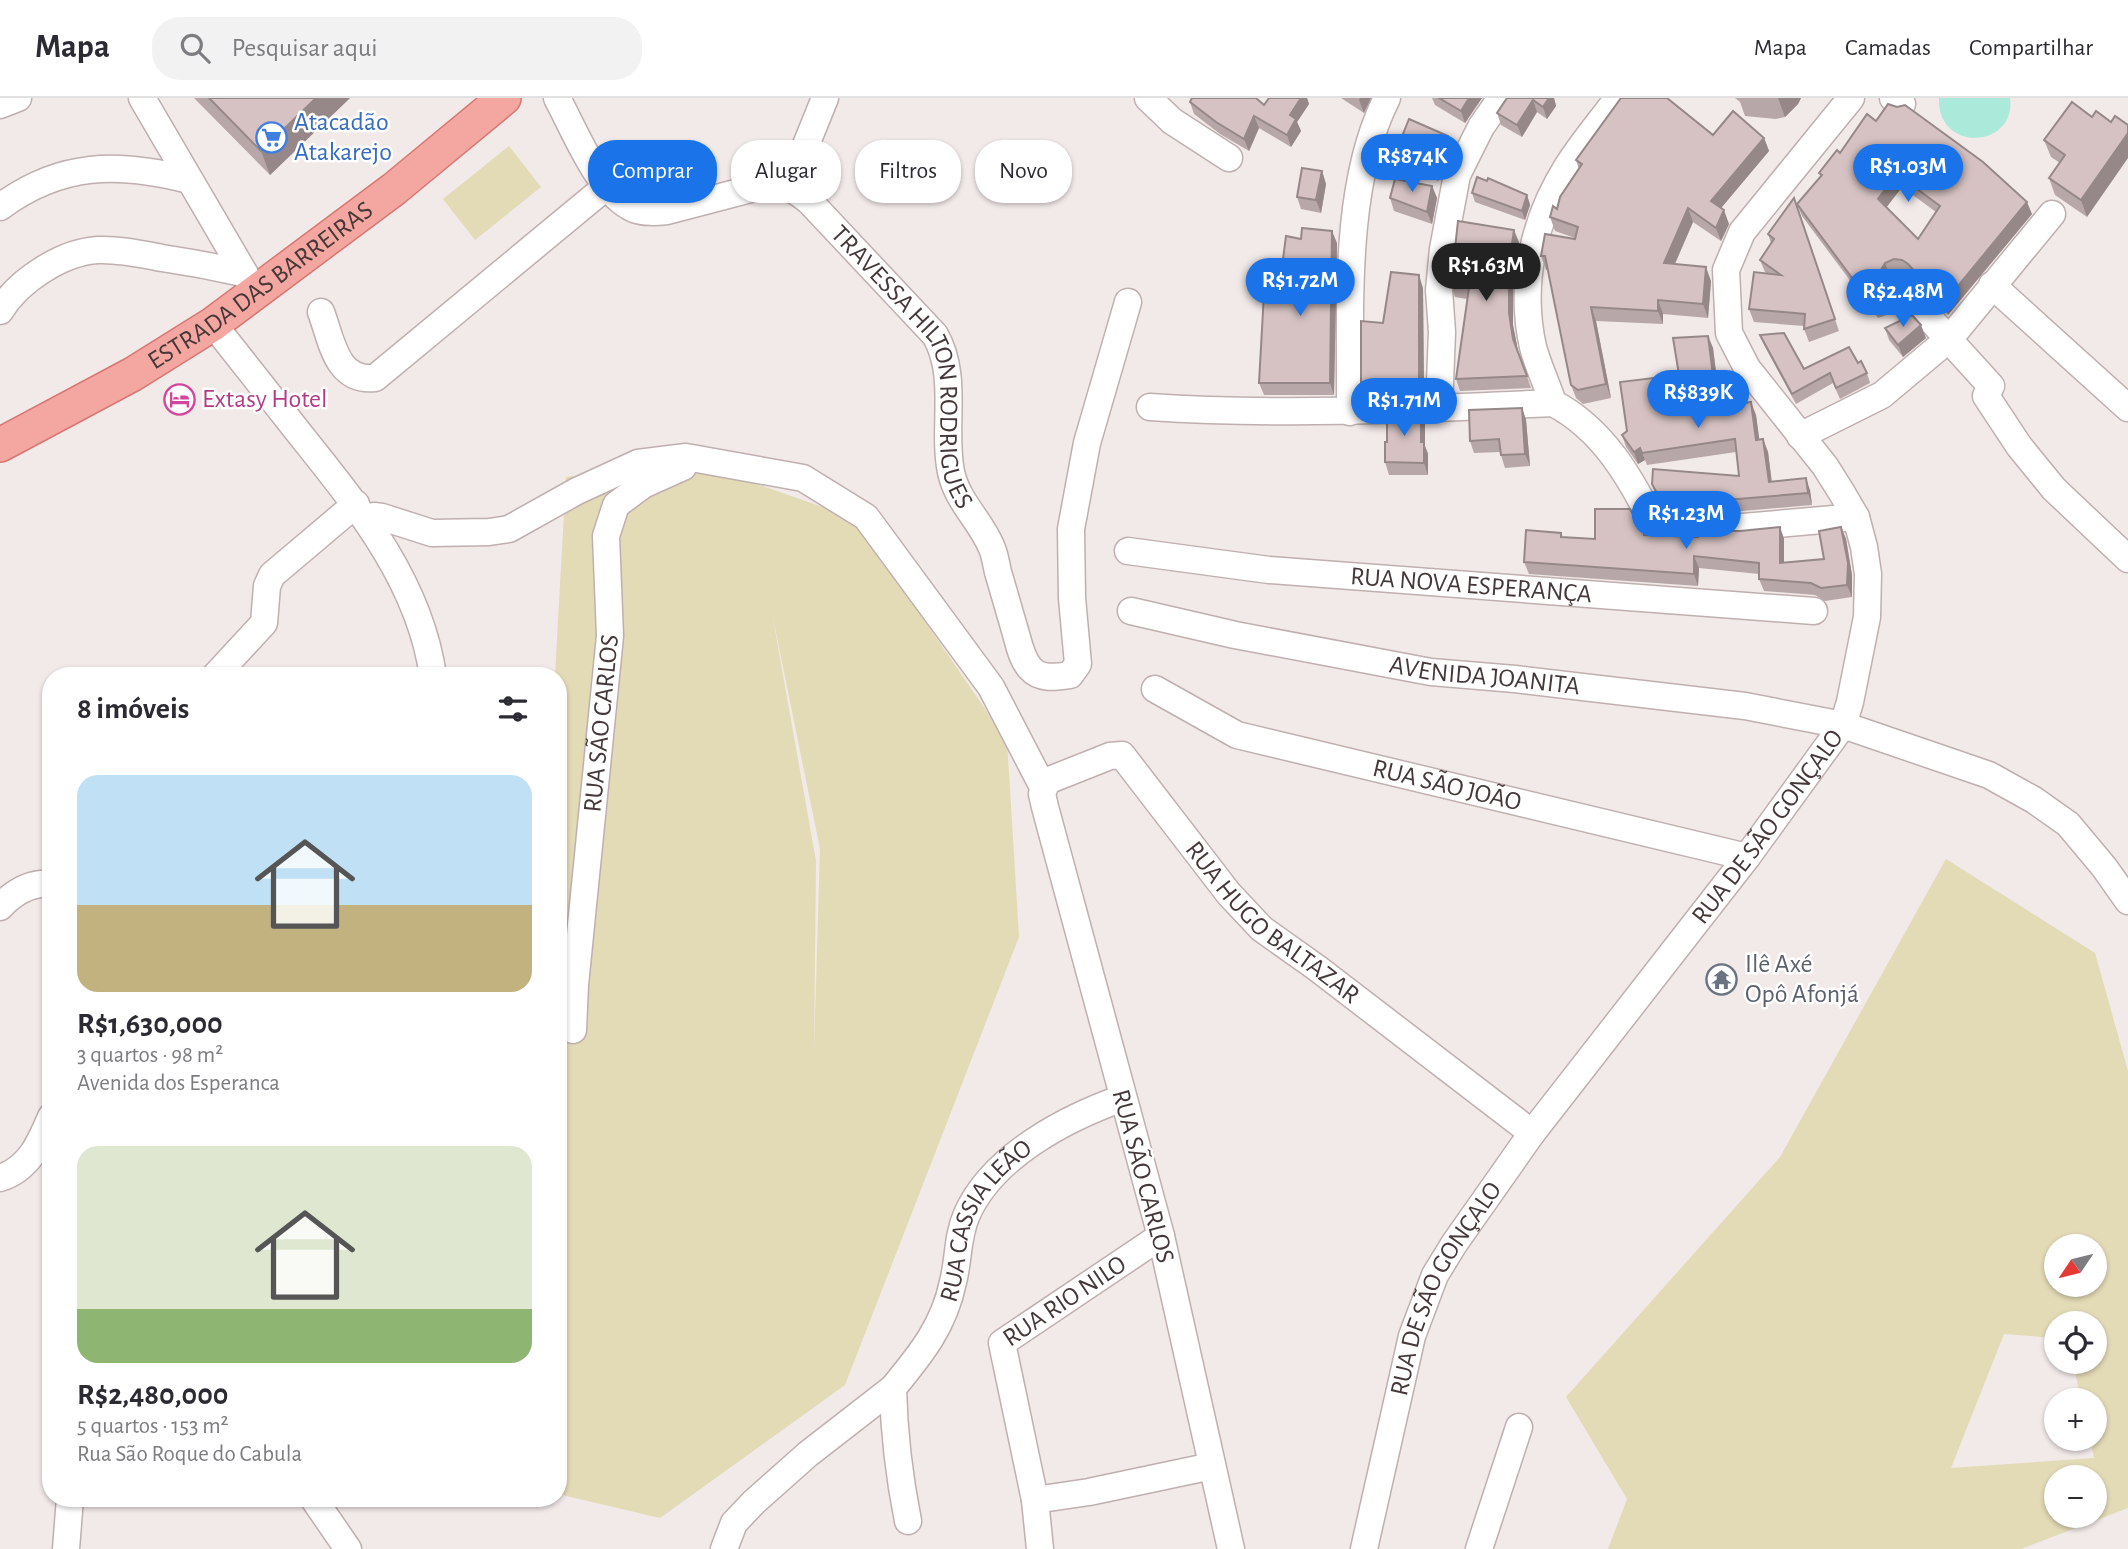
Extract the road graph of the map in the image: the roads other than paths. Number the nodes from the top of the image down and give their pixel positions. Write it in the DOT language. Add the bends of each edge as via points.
graph roads {
  1 [pos="18,98"];
  2 [pos="142,98"];
  3 [pos="504,98"];
  4 [pos="557,98"];
  5 [pos="825,98"];
  6 [pos="1148,98"];
  7 [pos="1387,98"];
  8 [pos="1501,98"];
  9 [pos="1618,98"];
  10 [pos="1852,98"];
  11 [pos="0,105"];
  12 [pos="808,140"];
  13 [pos="588,153"];
  14 [pos="1229,158"];
  15 [pos="189,180"];
  16 [pos="588,202"];
  17 [pos="626,203"];
  18 [pos="697,203"];
  19 [pos="811,203"];
  20 [pos="0,207"];
  21 [pos="2052,214"];
  22 [pos="250,282"];
  23 [pos="1992,285"];
  24 [pos="1901,287"];
  25 [pos="1128,302"];
  26 [pos="0,311"];
  27 [pos="321,312"];
  28 [pos="213,324"];
  29 [pos="1950,338"];
  30 [pos="1553,402"];
  31 [pos="1150,407"];
  32 [pos="1439,408"];
  33 [pos="2128,408"];
  34 [pos="1350,412"];
  35 [pos="1800,436"];
  36 [pos="0,445"];
  37 [pos="687,457"];
  38 [pos="361,512"];
  39 [pos="1856,517"];
  40 [pos="1128,551"];
  41 [pos="2128,559"];
  42 [pos="1131,611"];
  43 [pos="1814,611"];
  44 [pos="223,667"];
  45 [pos="431,667"];
  46 [pos="1155,689"];
  47 [pos="1843,725"];
  48 [pos="1044,797"];
  49 [pos="1747,857"];
  50 [pos="42,885"];
  51 [pos="2128,901"];
  52 [pos="0,907"];
  53 [pos="573,1030"];
  54 [pos="1123,1098"];
  55 [pos="1532,1133"];
  56 [pos="42,1139"];
  57 [pos="0,1178"];
  58 [pos="1161,1236"];
  59 [pos="893,1388"];
  60 [pos="1519,1427"];
  61 [pos="1212,1466"];
  62 [pos="1035,1500"];
  63 [pos="69,1507"];
  64 [pos="319,1507"];
  65 [pos="908,1521"];
  66 [pos="65,1549"];
  67 [pos="348,1549"];
  68 [pos="724,1549"];
  69 [pos="1040,1549"];
  70 [pos="1231,1549"];
  71 [pos="1364,1549"];
  72 [pos="1479,1549"];
  1 -- 11 [label="street"];
  2 -- 15 [label="street"];
  3 -- 22 [label="main road, ESTRADA DAS BARREIRAS" via="394,189"];
  4 -- 13 [label="street"];
  5 -- 12 [label="street"];
  6 -- 14 [label="street" via="1172,121"];
  7 -- 34 [label="street" via="1365,155 1358,203 1352,262"];
  8 -- 32 [label="street" via="1480,127 1457,175 1439,290"];
  9 -- 30 [label="street" via="1567,168 1538,226 1529,267 1527,311 1534,349"];
  10 -- 35 [label="street, RUA DE SÃO GONÇALO" via="1742,232 1727,265 1729,333 1747,368"];
  15 -- 20 [label="street" via="149,170 97,168 22,191"];
  15 -- 22 [label="street"];
  16 -- 27 [label="street" via="375,378 351,375 341,366"];
  17 -- 18 [label="street" via="651,212"];
  19 -- 25 [label="street, TRAVESSA HILTON RODRIGUES" via="942,347 947,366 951,472 961,500 993,549 1019,642 1031,670 1040,675 1070,675 1078,664 1071,529 1087,443"];
  21 -- 23 [label="street"];
  22 -- 26 [label="street" via="127,251 96,250 58,261 36,274 9,296"];
  22 -- 28 [label="main road, ESTRADA DAS BARREIRAS"];
  23 -- 29 [label="street"];
  23 -- 33 [label="street"];
  24 -- 29 [label="street"];
  28 -- 36 [label="main road, ESTRADA DAS BARREIRAS" via="133,374"];
  28 -- 38 [label="street"];
  29 -- 35 [label="street" via="1882,395"];
  29 -- 41 [label="street" via="1992,386 1986,396 2028,457 2054,489"];
  30 -- 32 [label="street"];
  30 -- 39 [label="street" via="1597,435 1656,527 1743,527"];
  31 -- 34 [label="street"];
  32 -- 34 [label="street"];
  35 -- 39 [label="street, RUA DE SÃO GONÇALO" via="1825,466"];
  37 -- 38 [label="street, RUA SÃO CARLOS" via="638,463 509,529 432,533"];
  37 -- 48 [label="street, RUA SÃO CARLOS" via="803,478 866,517 991,687"];
  37 -- 53 [label="street, RUA SÃO CARLOS" via="683,467 643,485 616,505 606,536 610,636"];
  38 -- 44 [label="street" via="272,575 264,623"];
  38 -- 45 [label="street" via="409,593"];
  39 -- 47 [label="street, RUA DE SÃO GONÇALO" via="1868,574 1867,617"];
  40 -- 43 [label="street, RUA NOVA ESPERANÇA" via="1269,570"];
  42 -- 47 [label="street, AVENIDA JOANITA" via="1431,672 1745,706"];
  46 -- 49 [label="street, RUA SÃO JOÃO" via="1237,735"];
  47 -- 49 [label="street, RUA DE SÃO GONÇALO"];
  47 -- 51 [label="street, AVENIDA JOANITA" via="1989,775 2034,800 2068,824"];
  48 -- 54 [label="street, RUA SÃO CARLOS"];
  48 -- 55 [label="street, RUA HUGO BALTAZAR" via="1053,778 1122,755 1229,894 1262,929"];
  49 -- 55 [label="street, RUA DE SÃO GONÇALO"];
  50 -- 52 [label="street" via="28,886"];
  54 -- 58 [label="street, RUA SÃO CARLOS"];
  54 -- 59 [label="street, RUA CASSIA LEÃO" via="1060,1125 1004,1167 982,1190 958,1239 947,1309"];
  55 -- 71 [label="street, RUA DE SÃO GONÇALO" via="1454,1244 1421,1308"];
  56 -- 57 [label="street" via="24,1164"];
  58 -- 61 [label="street, RUA SÃO CARLOS"];
  58 -- 62 [label="street, RUA RIO NILO" via="1002,1343"];
  59 -- 65 [label="street" via="897,1464"];
  59 -- 68 [label="street, RUA CASSIA LEÃO" via="754,1502 734,1523"];
  60 -- 72 [label="street"];
  61 -- 62 [label="street"];
  61 -- 70 [label="street, RUA SÃO CARLOS"];
  62 -- 69 [label="street, RUA RIO NILO"];
  63 -- 66 [label="street"];
  64 -- 67 [label="street"];
}
